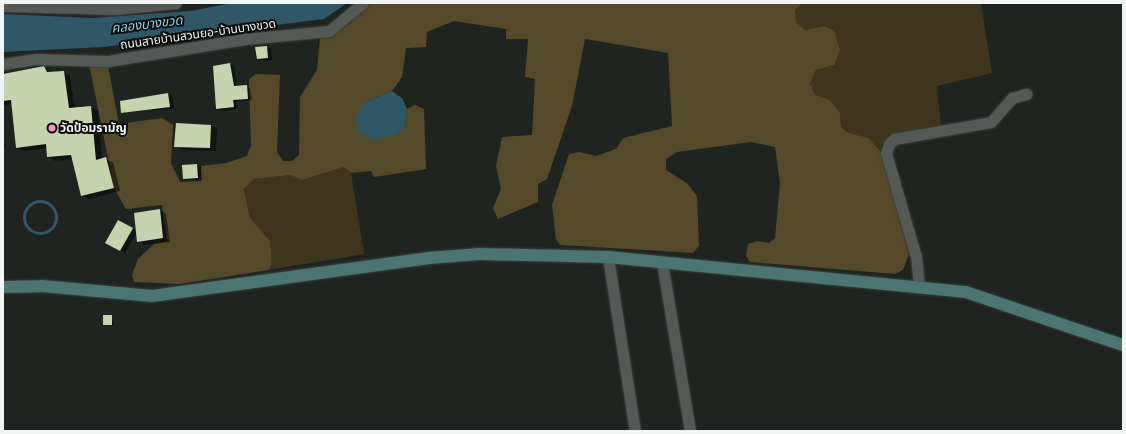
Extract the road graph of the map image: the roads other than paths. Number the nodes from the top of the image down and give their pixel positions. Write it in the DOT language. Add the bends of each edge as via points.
graph roads {
  1 [pos="176,3"];
  2 [pos="363,3"];
  3 [pos="3,6"];
  4 [pos="3,64"];
  5 [pos="1026,94"];
  6 [pos="608,257"];
  7 [pos="662,262"];
  8 [pos="919,285"];
  9 [pos="3,287"];
  10 [pos="1123,345"];
  11 [pos="635,431"];
  12 [pos="690,431"];
  1 -- 3 [label="street" via="116,8"];
  2 -- 4 [label="street, ถนนสายบ้านสวนยอ-บ้านบางขวด" via="329,31 245,39 108,61 36,60"];
  5 -- 8 [label="street" via="1012,98 991,122 894,139 889,144 886,153 916,258"];
  6 -- 7 [label="main road"];
  6 -- 9 [label="main road" via="480,254 430,258 152,296 42,286"];
  6 -- 11 [label="street"];
  7 -- 8 [label="main road"];
  7 -- 12 [label="street"];
  8 -- 10 [label="main road" via="966,292 1006,303"];
}
